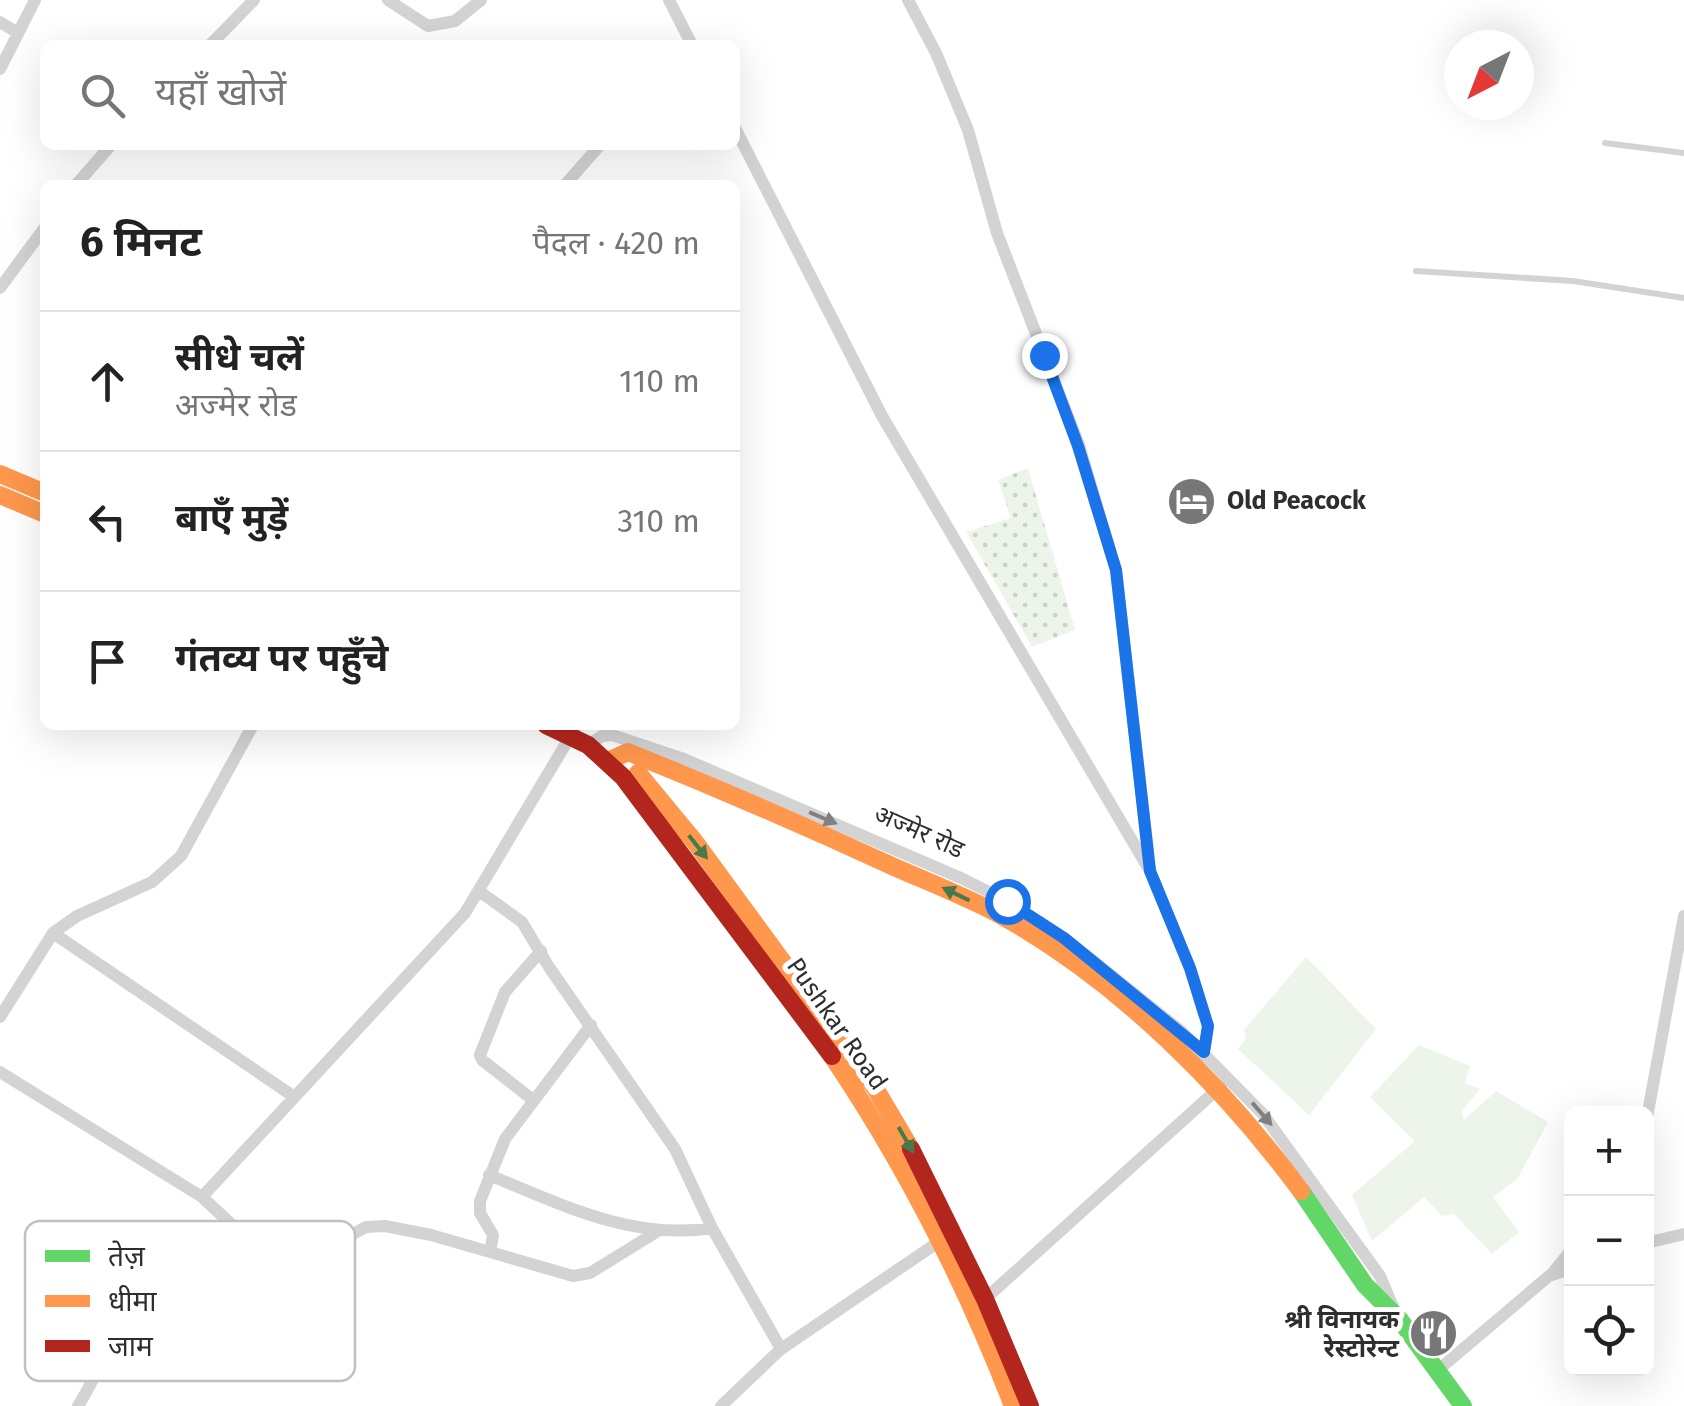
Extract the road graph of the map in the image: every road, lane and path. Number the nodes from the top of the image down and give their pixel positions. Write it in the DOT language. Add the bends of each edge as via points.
graph roads {
  1 [pos="35,0"];
  2 [pos="254,0"];
  3 [pos="388,0"];
  4 [pos="481,0"];
  5 [pos="669,0"];
  6 [pos="908,0"];
  7 [pos="0,22"];
  8 [pos="18,33"];
  9 [pos="215,40"];
  10 [pos="687,40"];
  11 [pos="0,69"];
  12 [pos="740,138"];
  13 [pos="1605,142"];
  14 [pos="107,150"];
  15 [pos="596,150"];
  16 [pos="1684,153"];
  17 [pos="80,180"];
  18 [pos="569,180"];
  19 [pos="40,234"];
  20 [pos="1416,271"];
  21 [pos="2,283"];
  22 [pos="1684,298"];
  23 [pos="0,474"];
  24 [pos="40,491"];
  25 [pos="0,495"];
  26 [pos="40,512"];
  27 [pos="250,730"];
  28 [pos="576,730"];
  29 [pos="580,730"];
  30 [pos="595,741"];
  31 [pos="614,757"];
  32 [pos="1150,871"];
  33 [pos="480,891"];
  34 [pos="1003,908"];
  35 [pos="1684,916"];
  36 [pos="53,934"];
  37 [pos="541,951"];
  38 [pos="0,1017"];
  39 [pos="591,1026"];
  40 [pos="1199,1058"];
  41 [pos="0,1072"];
  42 [pos="1224,1084"];
  43 [pos="293,1096"];
  44 [pos="533,1100"];
  45 [pos="1649,1106"];
  46 [pos="490,1175"];
  47 [pos="202,1197"];
  48 [pos="230,1221"];
  49 [pos="712,1228"];
  50 [pos="658,1231"];
  51 [pos="355,1233"];
  52 [pos="1684,1234"];
  53 [pos="1654,1241"];
  54 [pos="940,1242"];
  55 [pos="490,1252"];
  56 [pos="1564,1258"];
  57 [pos="1564,1271"];
  58 [pos="1549,1276"];
  59 [pos="985,1299"];
  60 [pos="781,1349"];
  61 [pos="1437,1371"];
  62 [pos="91,1381"];
  63 [pos="78,1406"];
  64 [pos="721,1406"];
  65 [pos="1013,1406"];
  66 [pos="1030,1406"];
  67 [pos="1462,1406"];
  1 -- 8 [label="street"];
  2 -- 9 [label="street"];
  3 -- 4 [label="street" via="428,26 455,21"];
  5 -- 10 [label="street"];
  6 -- 32 [label="street" via="968,130 997,232 1078,446 1116,570"];
  7 -- 8 [label="street"];
  8 -- 11 [label="street"];
  12 -- 32 [label="street" via="874,402"];
  13 -- 16 [label="lane"];
  14 -- 17 [label="street"];
  15 -- 18 [label="street"];
  19 -- 21 [label="street"];
  20 -- 22 [label="lane"];
  23 -- 24 [label="main road"];
  25 -- 26 [label="main road"];
  27 -- 36 [label="street" via="181,856 134,892"];
  28 -- 33 [label="street"];
  29 -- 30 [label="main road, Pushkar Road"];
  30 -- 31 [label="main road, Pushkar Road"];
  30 -- 34 [label="street, अज्मेर रोड, one-way" via="624,737 702,767 961,878"];
  34 -- 31 [label="main road, अज्मेर रोड, one-way" via="638,754"];
  31 -- 54 [label="main road, Pushkar Road" via="820,1038"];
  31 -- 59 [label="main road, Pushkar Road, one-way" via="694,842 875,1088"];
  32 -- 40 [label="street" via="1208,1026"];
  33 -- 37 [label="street" via="522,922"];
  33 -- 43 [label="street"];
  34 -- 40 [label="main road, अज्मेर रोड"];
  35 -- 45 [label="street"];
  36 -- 38 [label="street"];
  36 -- 43 [label="street"];
  37 -- 39 [label="street"];
  37 -- 44 [label="street" via="505,992 480,1054"];
  39 -- 44 [label="street"];
  39 -- 49 [label="street" via="675,1149"];
  40 -- 42 [label="main road, अज्मेर रोड"];
  41 -- 47 [label="street"];
  42 -- 59 [label="street"];
  42 -- 61 [label="main road, अज्मेर रोड" via="1365,1285"];
  43 -- 47 [label="street"];
  44 -- 46 [label="street"];
  46 -- 50 [label="street" via="580,1211"];
  46 -- 55 [label="street" via="479,1210 493,1235"];
  47 -- 48 [label="street"];
  49 -- 50 [label="street"];
  49 -- 60 [label="street"];
  50 -- 55 [label="street" via="590,1273 573,1276"];
  51 -- 55 [label="street" via="385,1226"];
  52 -- 53 [label="street"];
  54 -- 60 [label="street"];
  54 -- 65 [label="main road, Pushkar Road"];
  56 -- 58 [label="street"];
  57 -- 58 [label="street"];
  58 -- 61 [label="street"];
  59 -- 66 [label="main road, Pushkar Road"];
  60 -- 64 [label="street"];
  61 -- 67 [label="main road, अज्मेर रोड"];
  62 -- 63 [label="street"];
}
